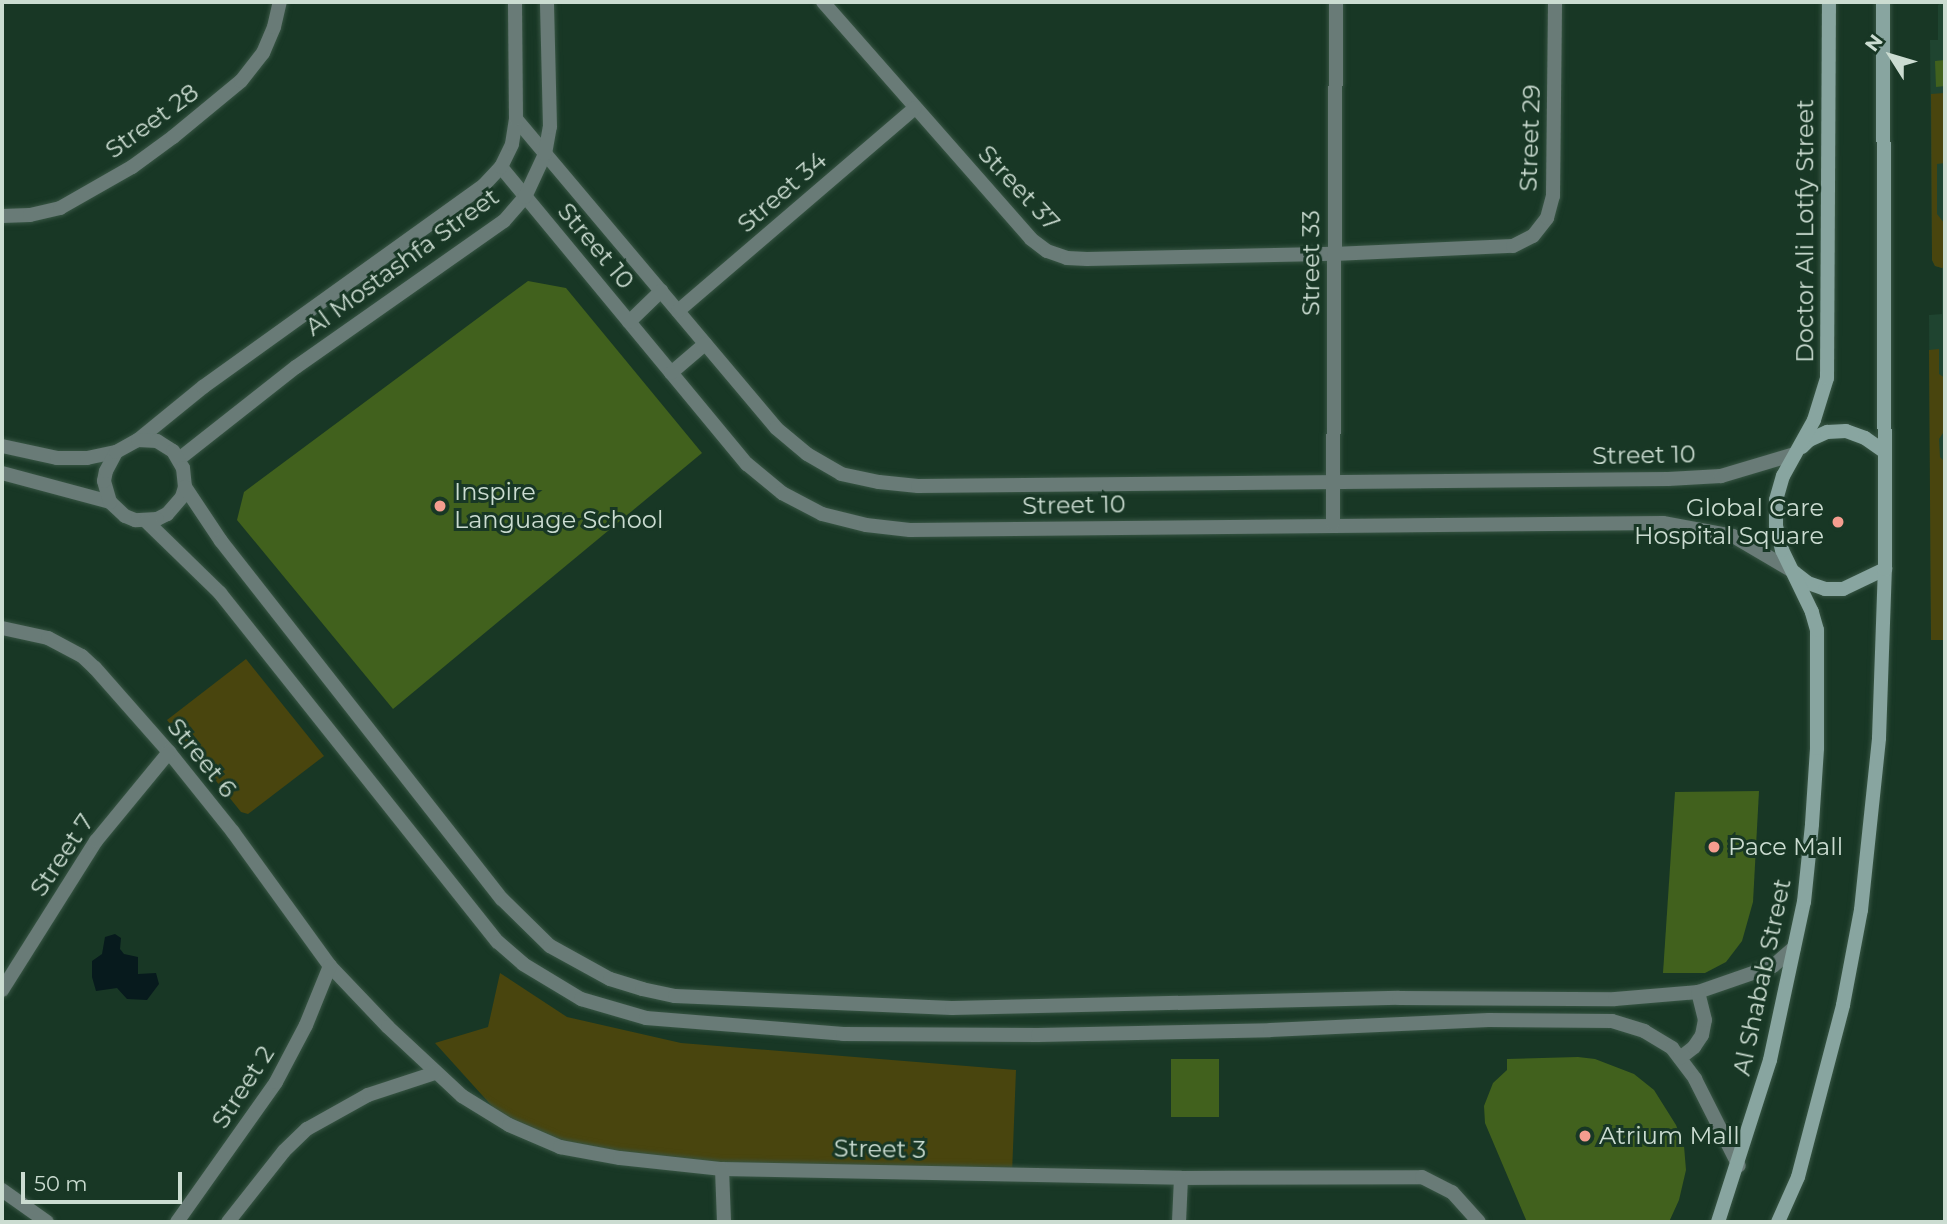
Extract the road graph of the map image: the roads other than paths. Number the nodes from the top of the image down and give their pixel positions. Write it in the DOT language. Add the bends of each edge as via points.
graph roads {
  1 [pos="280,2"];
  2 [pos="515,2"];
  3 [pos="547,2"];
  4 [pos="823,2"];
  5 [pos="1336,2"];
  6 [pos="1555,2"];
  7 [pos="1829,2"];
  8 [pos="1883,2"];
  9 [pos="915,108"];
  10 [pos="516,119"];
  11 [pos="545,154"];
  12 [pos="501,167"];
  13 [pos="525,197"];
  14 [pos="2,216"];
  15 [pos="1334,254"];
  16 [pos="661,291"];
  17 [pos="678,311"];
  18 [pos="629,322"];
  19 [pos="705,344"];
  20 [pos="671,373"];
  21 [pos="138,440"];
  22 [pos="2,446"];
  23 [pos="116,452"];
  24 [pos="1885,452"];
  25 [pos="1796,454"];
  26 [pos="179,459"];
  27 [pos="2,473"];
  28 [pos="1333,481"];
  29 [pos="185,486"];
  30 [pos="110,502"];
  31 [pos="146,521"];
  32 [pos="1333,524"];
  33 [pos="1885,569"];
  34 [pos="1794,572"];
  35 [pos="2,628"];
  36 [pos="169,752"];
  37 [pos="1794,948"];
  38 [pos="330,966"];
  39 [pos="2,990"];
  40 [pos="1698,992"];
  41 [pos="1549,998"];
  42 [pos="1037,1008"];
  43 [pos="1549,1020"];
  44 [pos="1038,1035"];
  45 [pos="1680,1058"];
  46 [pos="435,1073"];
  47 [pos="1739,1166"];
  48 [pos="722,1169"];
  49 [pos="1181,1178"];
  50 [pos="2,1190"];
  51 [pos="47,1222"];
  52 [pos="177,1222"];
  53 [pos="228,1222"];
  54 [pos="724,1222"];
  55 [pos="1179,1222"];
  56 [pos="1479,1222"];
  57 [pos="1718,1222"];
  58 [pos="1779,1222"];
  1 -- 14 [label="street, Street 28" via="263,52 241,81 173,137 132,167 60,208"];
  2 -- 10 [label="street, Al Mostashfa Street"];
  3 -- 11 [label="street, Al Mostashfa Street" via="550,127"];
  4 -- 9 [label="street, Street 37"];
  5 -- 15 [label="street, Street 33"];
  6 -- 15 [label="street, Street 29" via="1553,196 1547,218 1533,236 1513,246"];
  7 -- 25 [label="street, Doctor Ali Lotfy Street" via="1829,363 1824,396"];
  8 -- 24 [label="street"];
  9 -- 15 [label="street, Street 37" via="1031,239 1067,258"];
  9 -- 17 [label="street, Street 34"];
  10 -- 11 [label="street, Street 10"];
  10 -- 12 [label="street, Al Mostashfa Street" via="512,144"];
  11 -- 13 [label="street, Al Mostashfa Street"];
  11 -- 16 [label="street, Street 10"];
  12 -- 13 [label="street, Street 10"];
  12 -- 21 [label="street, Al Mostashfa Street" via="484,185 212,380"];
  13 -- 18 [label="street, Street 10"];
  13 -- 26 [label="street, Al Mostashfa Street" via="504,221 296,367"];
  15 -- 28 [label="street, Street 33"];
  16 -- 17 [label="street, Street 10"];
  16 -- 18 [label="street"];
  17 -- 19 [label="street, Street 10"];
  18 -- 20 [label="street, Street 10"];
  19 -- 20 [label="street"];
  19 -- 28 [label="street, Street 10" via="776,428 841,474 879,482 958,486"];
  20 -- 32 [label="street, Street 10" via="747,464 782,493 821,514 866,526 910,530"];
  21 -- 23 [label="street"];
  21 -- 26 [label="street" via="166,446"];
  22 -- 23 [label="street" via="57,458"];
  23 -- 30 [label="street" via="104,481"];
  24 -- 25 [label="street" via="1865,438 1836,431 1809,440"];
  24 -- 33 [label="street"];
  25 -- 28 [label="street, Street 10" via="1720,476"];
  25 -- 34 [label="street, Al Shabab Street" via="1779,488 1776,526"];
  26 -- 29 [label="street"];
  27 -- 30 [label="street"];
  28 -- 32 [label="street, Street 33"];
  29 -- 31 [label="street" via="175,507"];
  29 -- 42 [label="street" via="241,568 502,899 550,946 579,964 610,979 675,996 844,1006"];
  30 -- 31 [label="street" via="125,516"];
  31 -- 44 [label="street" via="220,593 475,917 514,957 551,983 613,1010 680,1022 843,1034"];
  32 -- 34 [label="street, Street 10" via="1663,523 1733,537"];
  33 -- 34 [label="street" via="1843,589 1816,586"];
  33 -- 58 [label="street" via="1879,738 1861,910 1820,1097 1798,1177"];
  34 -- 37 [label="street, Al Shabab Street" via="1817,630 1817,748 1804,902"];
  35 -- 36 [label="street, Street 6" via="48,638 82,656"];
  36 -- 38 [label="street, Street 6"];
  36 -- 39 [label="street, Street 7" via="96,841"];
  37 -- 40 [label="street" via="1773,967"];
  37 -- 47 [label="street, Al Shabab Street" via="1770,1060"];
  38 -- 46 [label="street, Street 3"];
  38 -- 52 [label="street, Street 2" via="276,1082"];
  40 -- 41 [label="street" via="1615,999"];
  40 -- 45 [label="street" via="1705,1020 1702,1035"];
  41 -- 42 [label="street"];
  41 -- 43 [label="street"];
  42 -- 44 [label="street"];
  43 -- 44 [label="street"];
  43 -- 45 [label="street" via="1612,1021 1644,1031"];
  45 -- 47 [label="street"];
  46 -- 48 [label="street, Street 3" via="509,1125 561,1147"];
  46 -- 53 [label="street" via="368,1094 307,1129"];
  47 -- 57 [label="street, Al Shabab Street"];
  48 -- 49 [label="street, Street 3"];
  48 -- 54 [label="street"];
  49 -- 55 [label="street"];
  49 -- 56 [label="street, Street 3" via="1422,1177 1452,1192"];
  50 -- 51 [label="street"];
}
